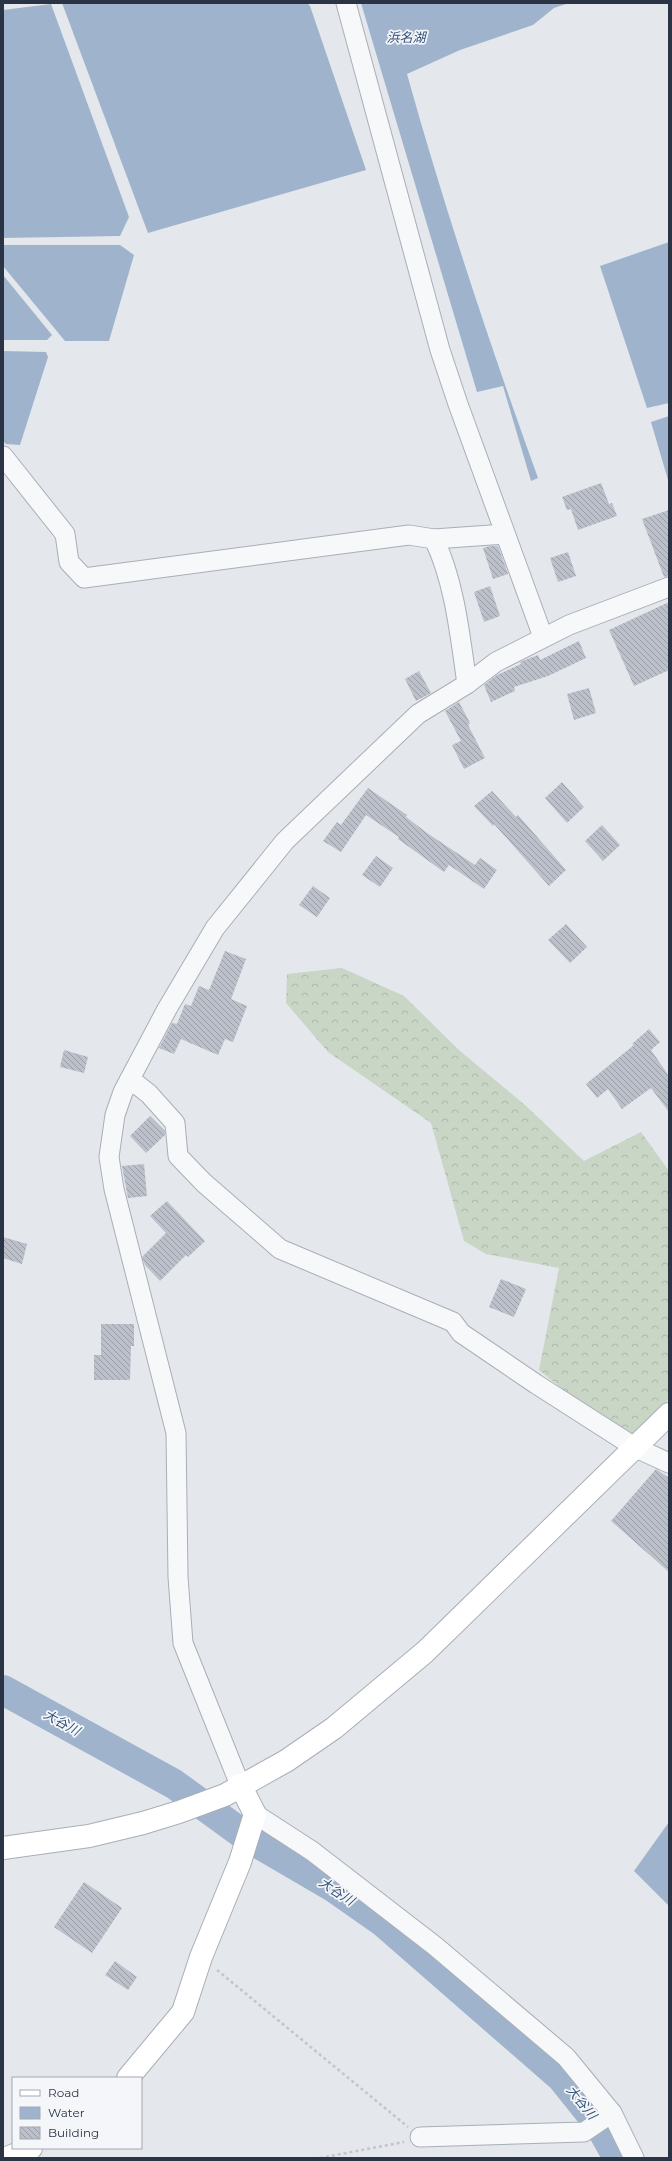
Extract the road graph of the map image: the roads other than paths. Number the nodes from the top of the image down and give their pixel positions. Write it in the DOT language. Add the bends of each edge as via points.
graph roads {
  1 [pos="346,3"];
  2 [pos="3,456"];
  3 [pos="505,534"];
  4 [pos="434,539"];
  5 [pos="669,587"];
  6 [pos="543,637"];
  7 [pos="467,684"];
  8 [pos="130,1078"];
  9 [pos="669,1414"];
  10 [pos="636,1448"];
  11 [pos="669,1463"];
  12 [pos="240,1785"];
  13 [pos="255,1814"];
  14 [pos="3,1848"];
  15 [pos="129,2077"];
  16 [pos="612,2112"];
  17 [pos="420,2137"];
  18 [pos="29,2149"];
  19 [pos="7,2158"];
  20 [pos="634,2158"];
  1 -- 3 [label="street" via="440,350"];
  2 -- 4 [label="street" via="65,534 69,562 84,578 409,535"];
  3 -- 4 [label="street"];
  3 -- 6 [label="street"];
  4 -- 7 [label="street" via="441,554 459,626"];
  5 -- 6 [label="street"];
  6 -- 7 [label="street" via="496,662"];
  7 -- 8 [label="street" via="418,714 285,841 215,928 166,1009"];
  8 -- 10 [label="street" via="149,1094 175,1123 178,1156 204,1183 280,1249 453,1322 461,1333"];
  8 -- 12 [label="street" via="115,1115 109,1157 114,1189 176,1433 178,1578 183,1643"];
  9 -- 10 [label="street"];
  10 -- 11 [label="street"];
  10 -- 12 [label="street" via="425,1652 334,1728 286,1761"];
  12 -- 13 [label="street"];
  12 -- 14 [label="street" via="224,1795 179,1812 89,1836"];
  13 -- 15 [label="street" via="240,1862 201,1957 183,2012"];
  13 -- 16 [label="street" via="312,1851 497,1997 566,2057"];
  16 -- 17 [label="street" via="584,2132"];
  16 -- 20 [label="street"];
  18 -- 19 [label="street"];
}
